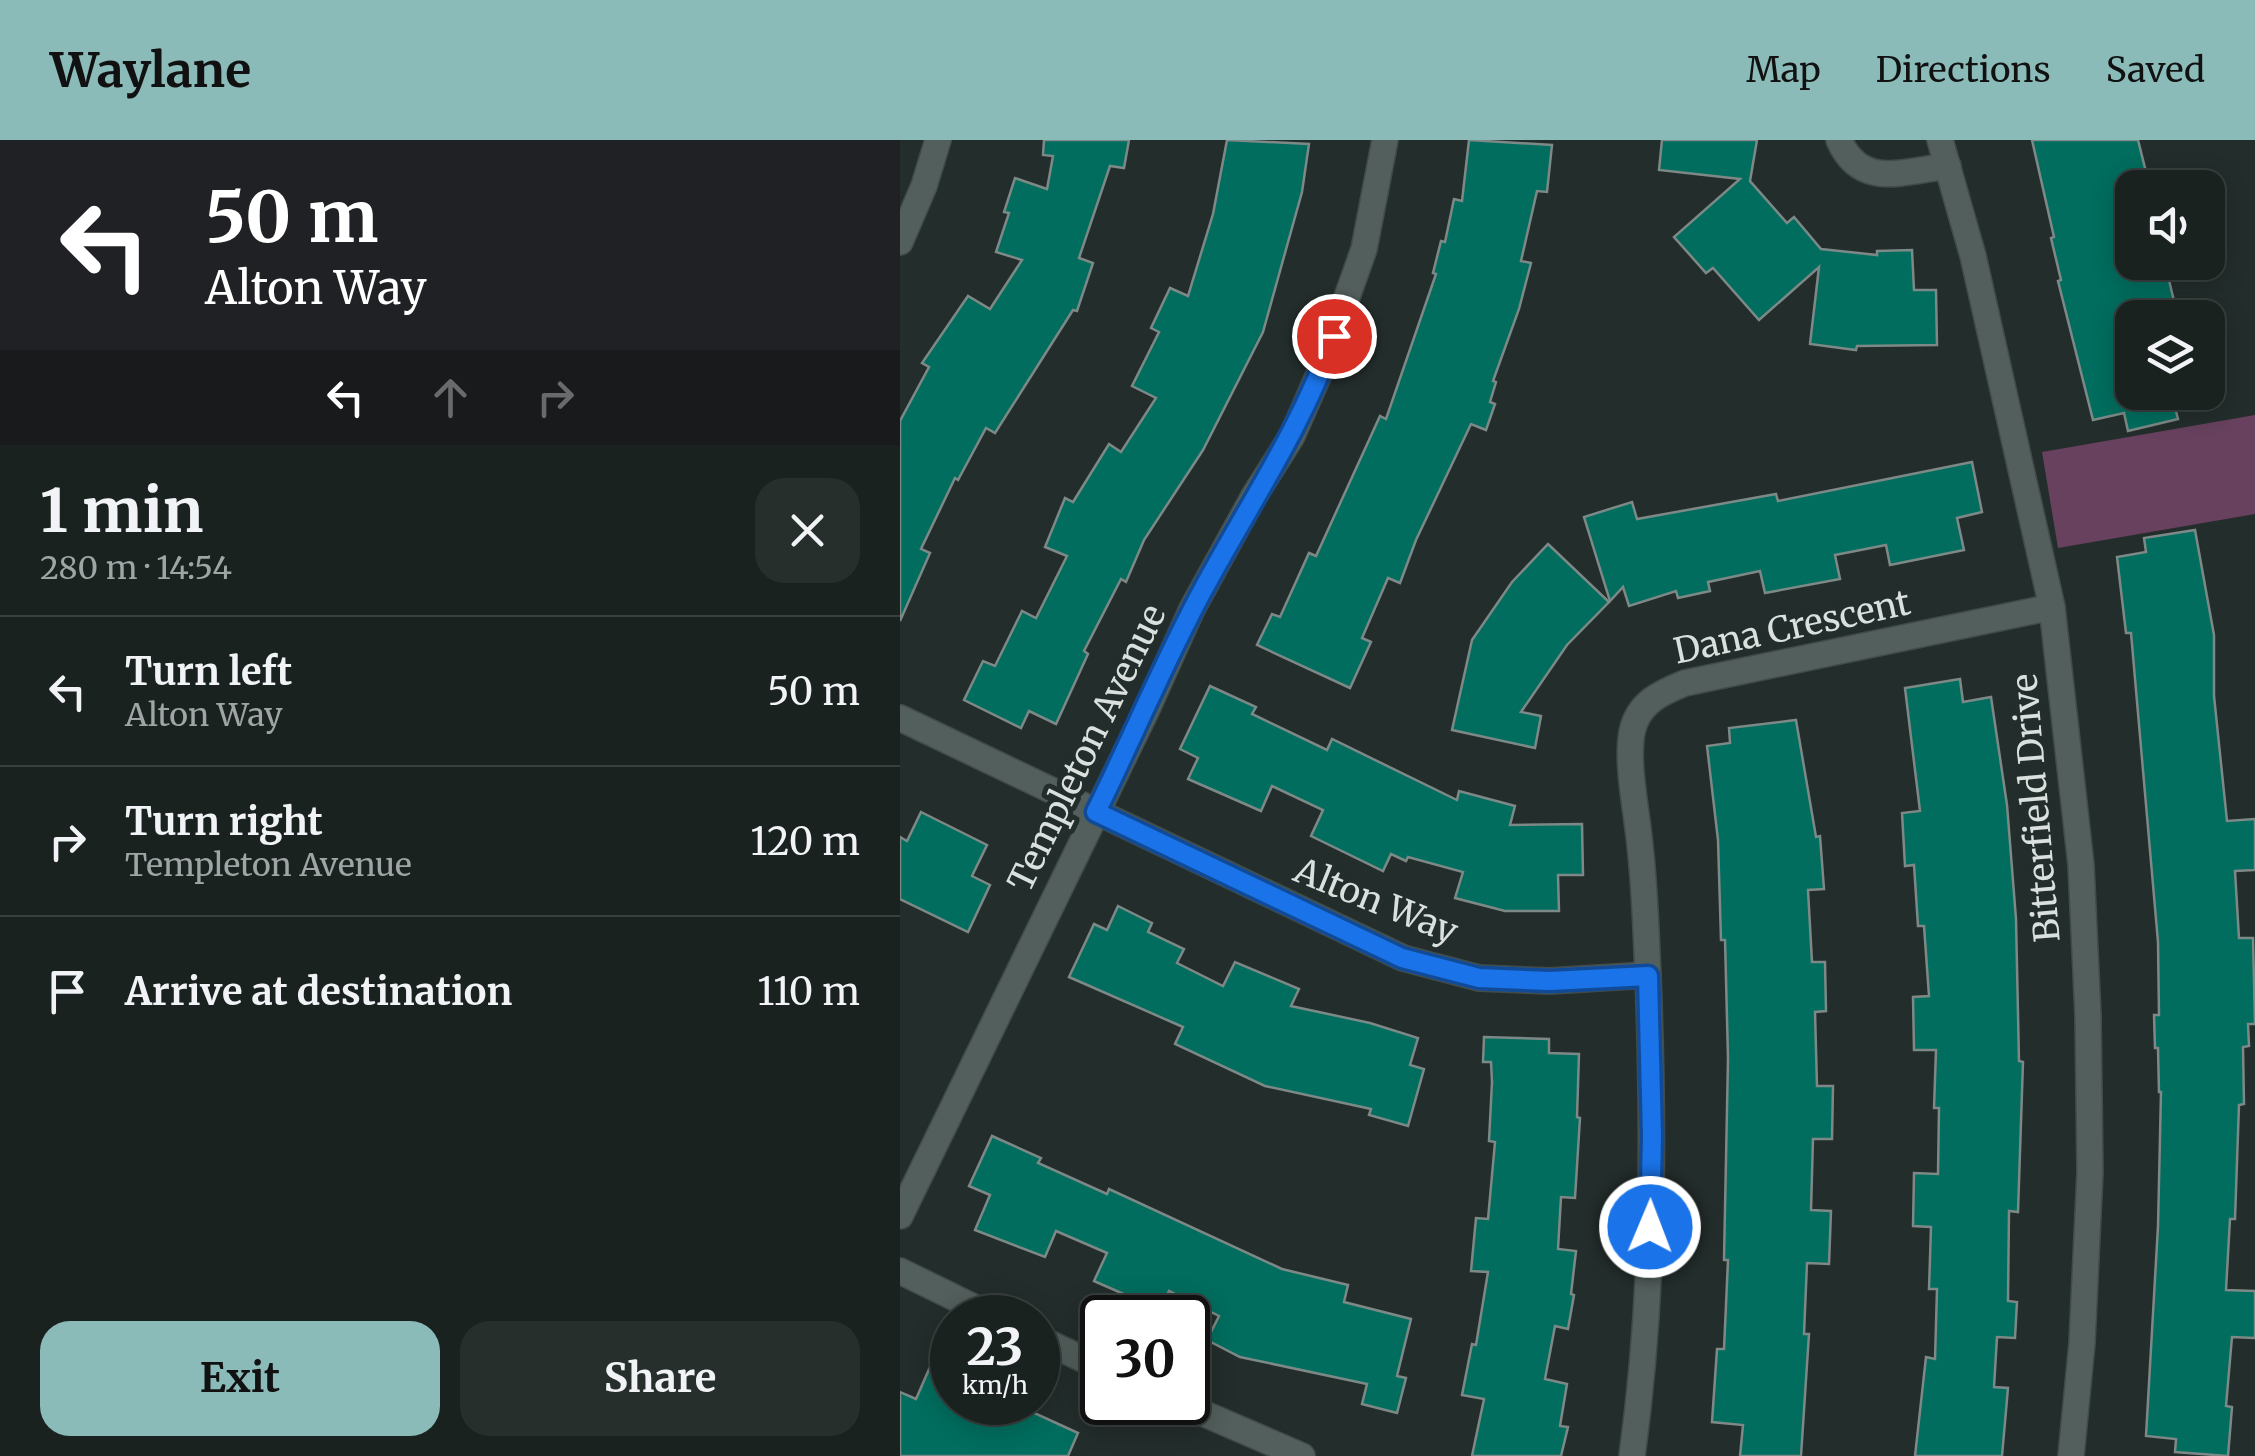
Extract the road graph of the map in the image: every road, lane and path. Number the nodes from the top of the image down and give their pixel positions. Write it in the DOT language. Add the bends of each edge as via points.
graph roads {
  1 [pos="938,140"];
  2 [pos="1386,140"];
  3 [pos="1839,140"];
  4 [pos="1940,140"];
  5 [pos="1948,166"];
  6 [pos="900,242"];
  7 [pos="2052,607"];
  8 [pos="900,718"];
  9 [pos="1096,812"];
  10 [pos="1648,976"];
  11 [pos="900,1216"];
  12 [pos="900,1271"];
  13 [pos="949,1295"];
  14 [pos="1210,1417"];
  15 [pos="1302,1456"];
  16 [pos="1632,1456"];
  17 [pos="2072,1456"];
  1 -- 6 [label="street"];
  2 -- 9 [label="street, Templeton Avenue" via="1364,249 1324,365 1292,436 1192,609"];
  3 -- 5 [label="street" via="1848,160 1876,176"];
  4 -- 5 [label="street, Bitterfield Drive"];
  5 -- 7 [label="street, Bitterfield Drive"];
  7 -- 10 [label="street, Dana Crescent" via="1685,683 1642,707 1630,748"];
  7 -- 17 [label="street, Bitterfield Drive" via="2081,865 2088,1016 2090,1172"];
  8 -- 9 [label="street, Alton Way"];
  9 -- 10 [label="street, Alton Way" via="1402,958 1479,978"];
  9 -- 11 [label="street, Templeton Avenue"];
  10 -- 16 [label="street, Dana Crescent" via="1650,1258"];
  12 -- 13 [label="street"];
  14 -- 15 [label="street"];
}
